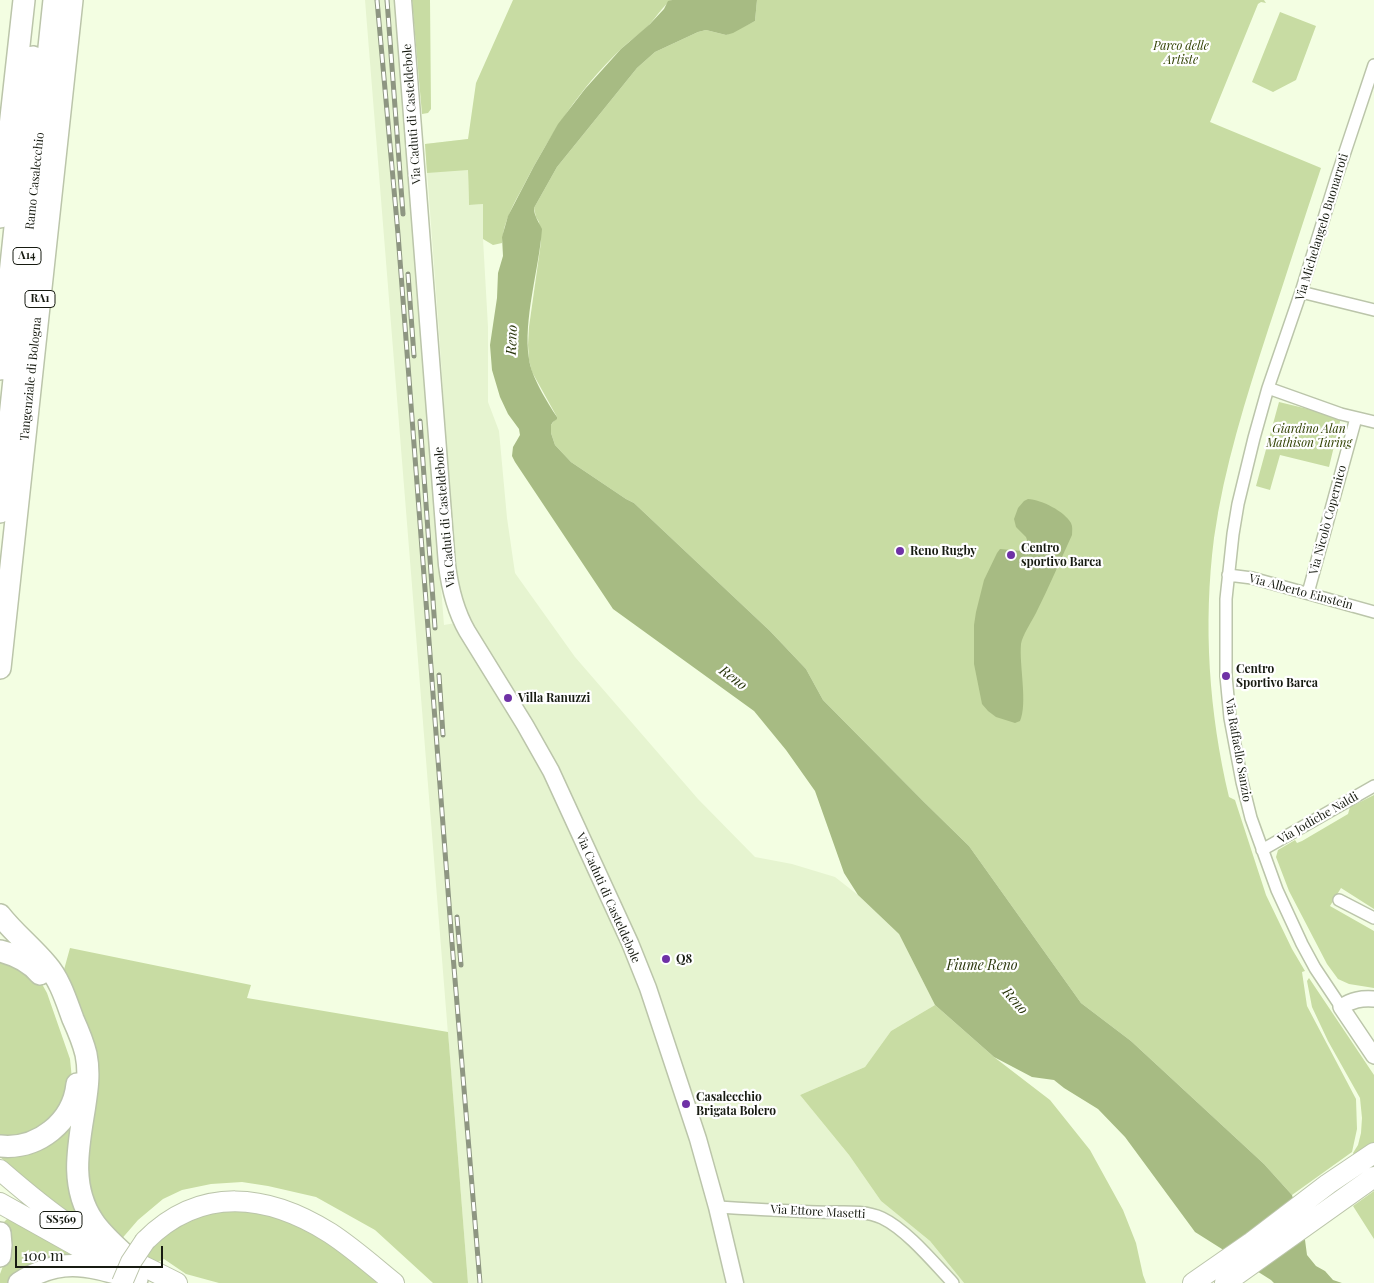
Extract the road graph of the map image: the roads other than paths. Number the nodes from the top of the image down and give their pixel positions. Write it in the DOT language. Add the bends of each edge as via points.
graph roads {
  1 [pos="24,0"];
  2 [pos="40,0"];
  3 [pos="54,0"];
  4 [pos="72,0"];
  5 [pos="403,0"];
  6 [pos="1374,65"];
  7 [pos="1370,91"];
  8 [pos="0,216"];
  9 [pos="1302,292"];
  10 [pos="1374,310"];
  11 [pos="0,369"];
  12 [pos="1268,388"];
  13 [pos="1356,418"];
  14 [pos="1374,422"];
  15 [pos="0,512"];
  16 [pos="1228,575"];
  17 [pos="1308,593"];
  18 [pos="1374,612"];
  19 [pos="0,668"];
  20 [pos="1374,786"];
  21 [pos="1262,850"];
  22 [pos="1339,900"];
  23 [pos="0,915"];
  24 [pos="1374,918"];
  25 [pos="0,951"];
  26 [pos="1374,999"];
  27 [pos="1341,1007"];
  28 [pos="1374,1056"];
  29 [pos="0,1146"];
  30 [pos="1374,1153"];
  31 [pos="0,1170"];
  32 [pos="1374,1177"];
  33 [pos="0,1203"];
  34 [pos="717,1207"];
  35 [pos="0,1233"];
  36 [pos="1258,1249"];
  37 [pos="0,1256"];
  38 [pos="129,1259"];
  39 [pos="148,1281"];
  40 [pos="19,1283"];
  41 [pos="194,1283"];
  42 [pos="394,1283"];
  43 [pos="735,1283"];
  44 [pos="953,1283"];
  45 [pos="1193,1283"];
  46 [pos="1225,1283"];
  1 -- 8 [label="highway"];
  2 -- 11 [label="highway, Ramo Casalecchio / A14"];
  3 -- 15 [label="highway, Ramo Casalecchio / A14"];
  4 -- 19 [label="highway, Tangenziale di Bologna / RA1"];
  5 -- 34 [label="main road, Via Caduti di Casteldebole" via="447,565 452,595 459,618 550,771 630,943 677,1074"];
  6 -- 7 [label="street, Via Michelangelo Buonarroti"];
  7 -- 9 [label="street, Via Michelangelo Buonarroti"];
  9 -- 10 [label="street"];
  9 -- 12 [label="street, Via Michelangelo Buonarroti"];
  12 -- 13 [label="street"];
  12 -- 16 [label="street, Via Raffaello Sanzio" via="1238,504"];
  13 -- 14 [label="street"];
  13 -- 17 [label="street, Via Nicolò Copernico"];
  16 -- 17 [label="street, Via Alberto Einstein"];
  16 -- 21 [label="street, Via Raffaello Sanzio" via="1226,676 1230,718 1242,782"];
  17 -- 18 [label="street, Via Alberto Einstein"];
  20 -- 21 [label="street, Via Jodiche Naldi"];
  21 -- 27 [label="street, Via Raffaello Sanzio" via="1280,898 1310,960"];
  22 -- 24 [label="street"];
  23 -- 38 [label="highway" via="52,972 81,1038 89,1081 78,1152 79,1190 93,1221"];
  25 -- 29 [label="highway" via="28,962 46,981 69,1039 78,1076 73,1102 58,1125 29,1143"];
  26 -- 27 [label="street" via="1353,1000"];
  27 -- 28 [label="street, Via Raffaello Sanzio"];
  30 -- 36 [label="highway" via="1328,1184"];
  31 -- 38 [label="highway, SS569" via="67,1224"];
  32 -- 36 [label="highway"];
  33 -- 39 [label="highway, SS569" via="76,1247"];
  34 -- 43 [label="main road, Via Caduti di Casteldebole"];
  34 -- 44 [label="street, Via Ettore Masetti" via="873,1215 889,1222 911,1240"];
  35 -- 37 [label="highway"];
  36 -- 45 [label="highway"];
  36 -- 46 [label="highway"];
  38 -- 39 [label="highway, SS569"];
  39 -- 40 [label="highway" via="88,1266 66,1265 42,1271"];
  39 -- 41 [label="highway"];
  39 -- 42 [label="highway, bridge" via="131,1262 145,1241 170,1220 199,1207 227,1201 255,1202 288,1212 320,1227"];
}
